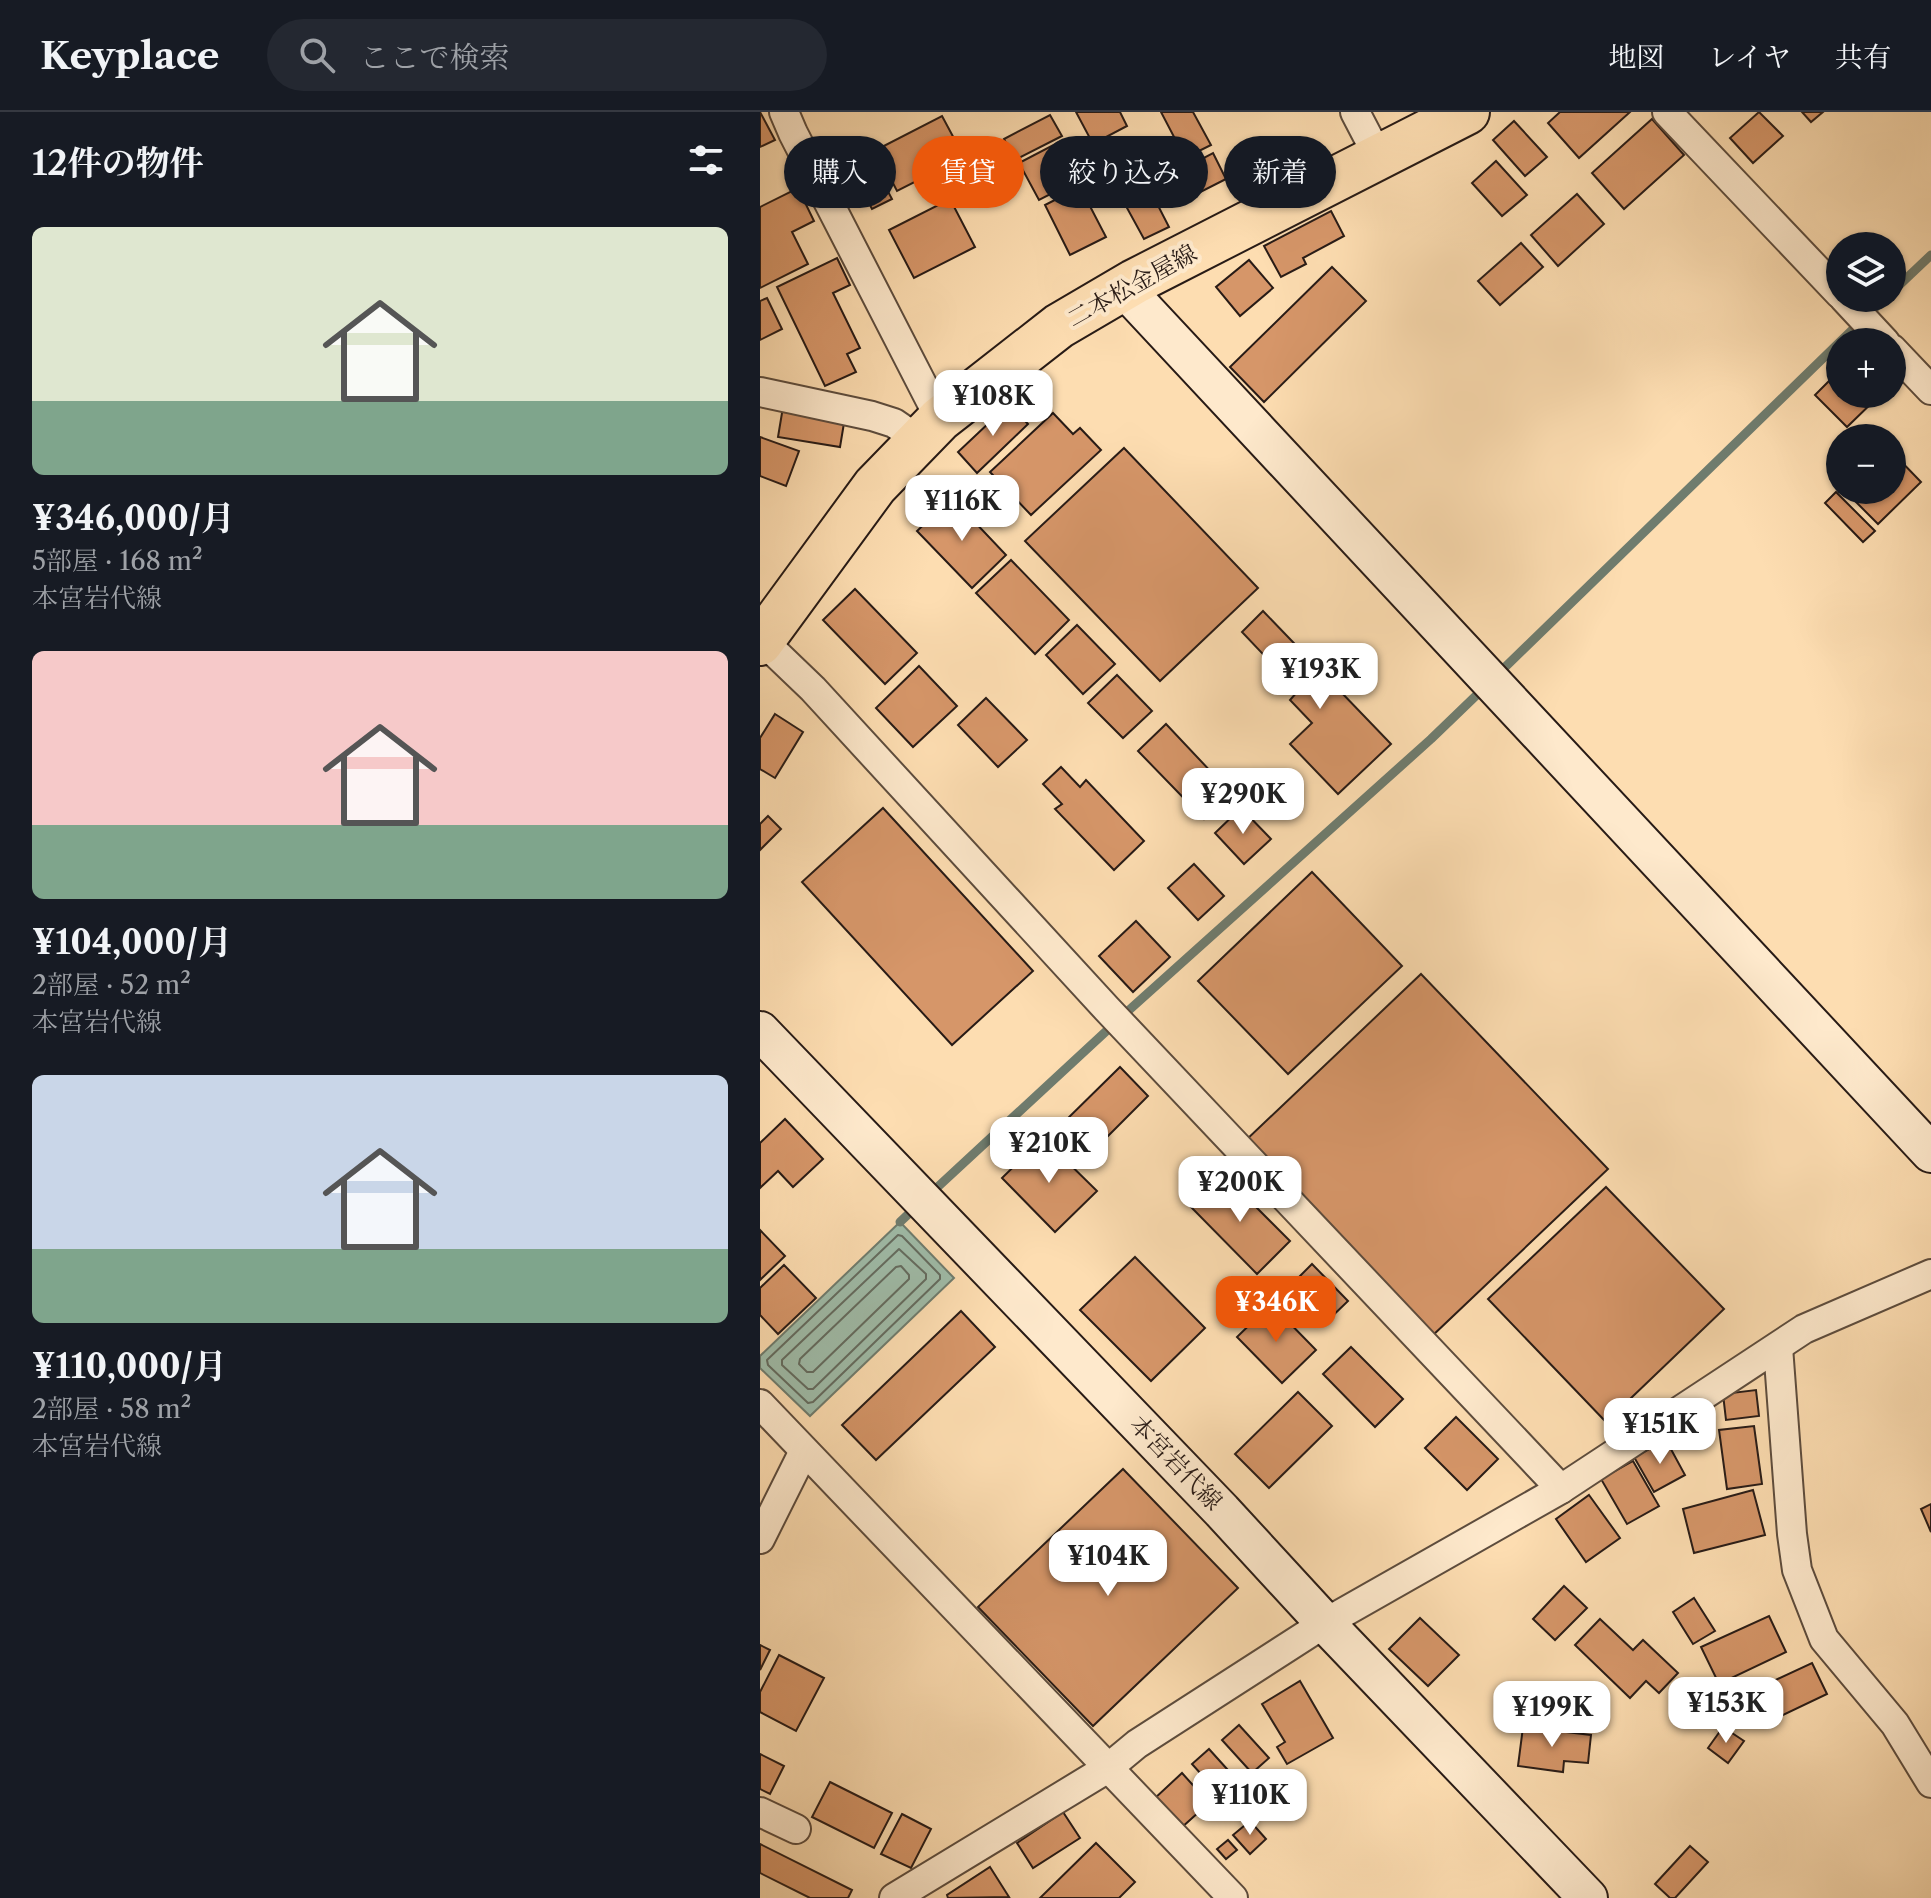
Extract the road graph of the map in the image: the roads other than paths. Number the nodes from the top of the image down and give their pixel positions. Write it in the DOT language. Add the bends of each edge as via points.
graph roads {
  1 [pos="784,112"];
  2 [pos="1355,112"];
  3 [pos="1467,112"];
  4 [pos="1667,112"];
  5 [pos="1379,158"];
  6 [pos="1124,288"];
  7 [pos="1859,315"];
  8 [pos="1906,364"];
  9 [pos="1931,390"];
  10 [pos="760,392"];
  11 [pos="928,431"];
  12 [pos="761,642"];
  13 [pos="760,1031"];
  14 [pos="1931,1153"];
  15 [pos="1931,1274"];
  16 [pos="1778,1347"];
  17 [pos="760,1404"];
  18 [pos="804,1451"];
  19 [pos="1561,1489"];
  20 [pos="760,1539"];
  21 [pos="1325,1623"];
  22 [pos="1108,1768"];
  23 [pos="1931,1783"];
  24 [pos="760,1812"];
  25 [pos="796,1829"];
  26 [pos="894,1898"];
  27 [pos="1233,1898"];
  28 [pos="1588,1898"];
  1 -- 11 [label="street"];
  2 -- 5 [label="street"];
  3 -- 5 [label="main road, 二本松金屋線"];
  4 -- 7 [label="street"];
  5 -- 6 [label="main road, 二本松金屋線"];
  6 -- 11 [label="main road, 二本松金屋線" via="1059,326"];
  6 -- 14 [label="main road"];
  8 -- 9 [label="street"];
  10 -- 11 [label="street" via="872,416 910,434"];
  11 -- 12 [label="main road, 二本松金屋線" via="875,486"];
  12 -- 19 [label="street" via="813,689"];
  13 -- 21 [label="main road, 本宮岩代線"];
  15 -- 16 [label="street" via="1804,1329"];
  16 -- 19 [label="street"];
  16 -- 23 [label="street" via="1797,1570 1824,1639 1895,1724"];
  17 -- 18 [label="street"];
  18 -- 20 [label="street"];
  18 -- 22 [label="street"];
  19 -- 21 [label="street"];
  21 -- 22 [label="street"];
  21 -- 28 [label="main road, 本宮岩代線"];
  22 -- 26 [label="street"];
  22 -- 27 [label="street"];
  24 -- 25 [label="street"];
}
